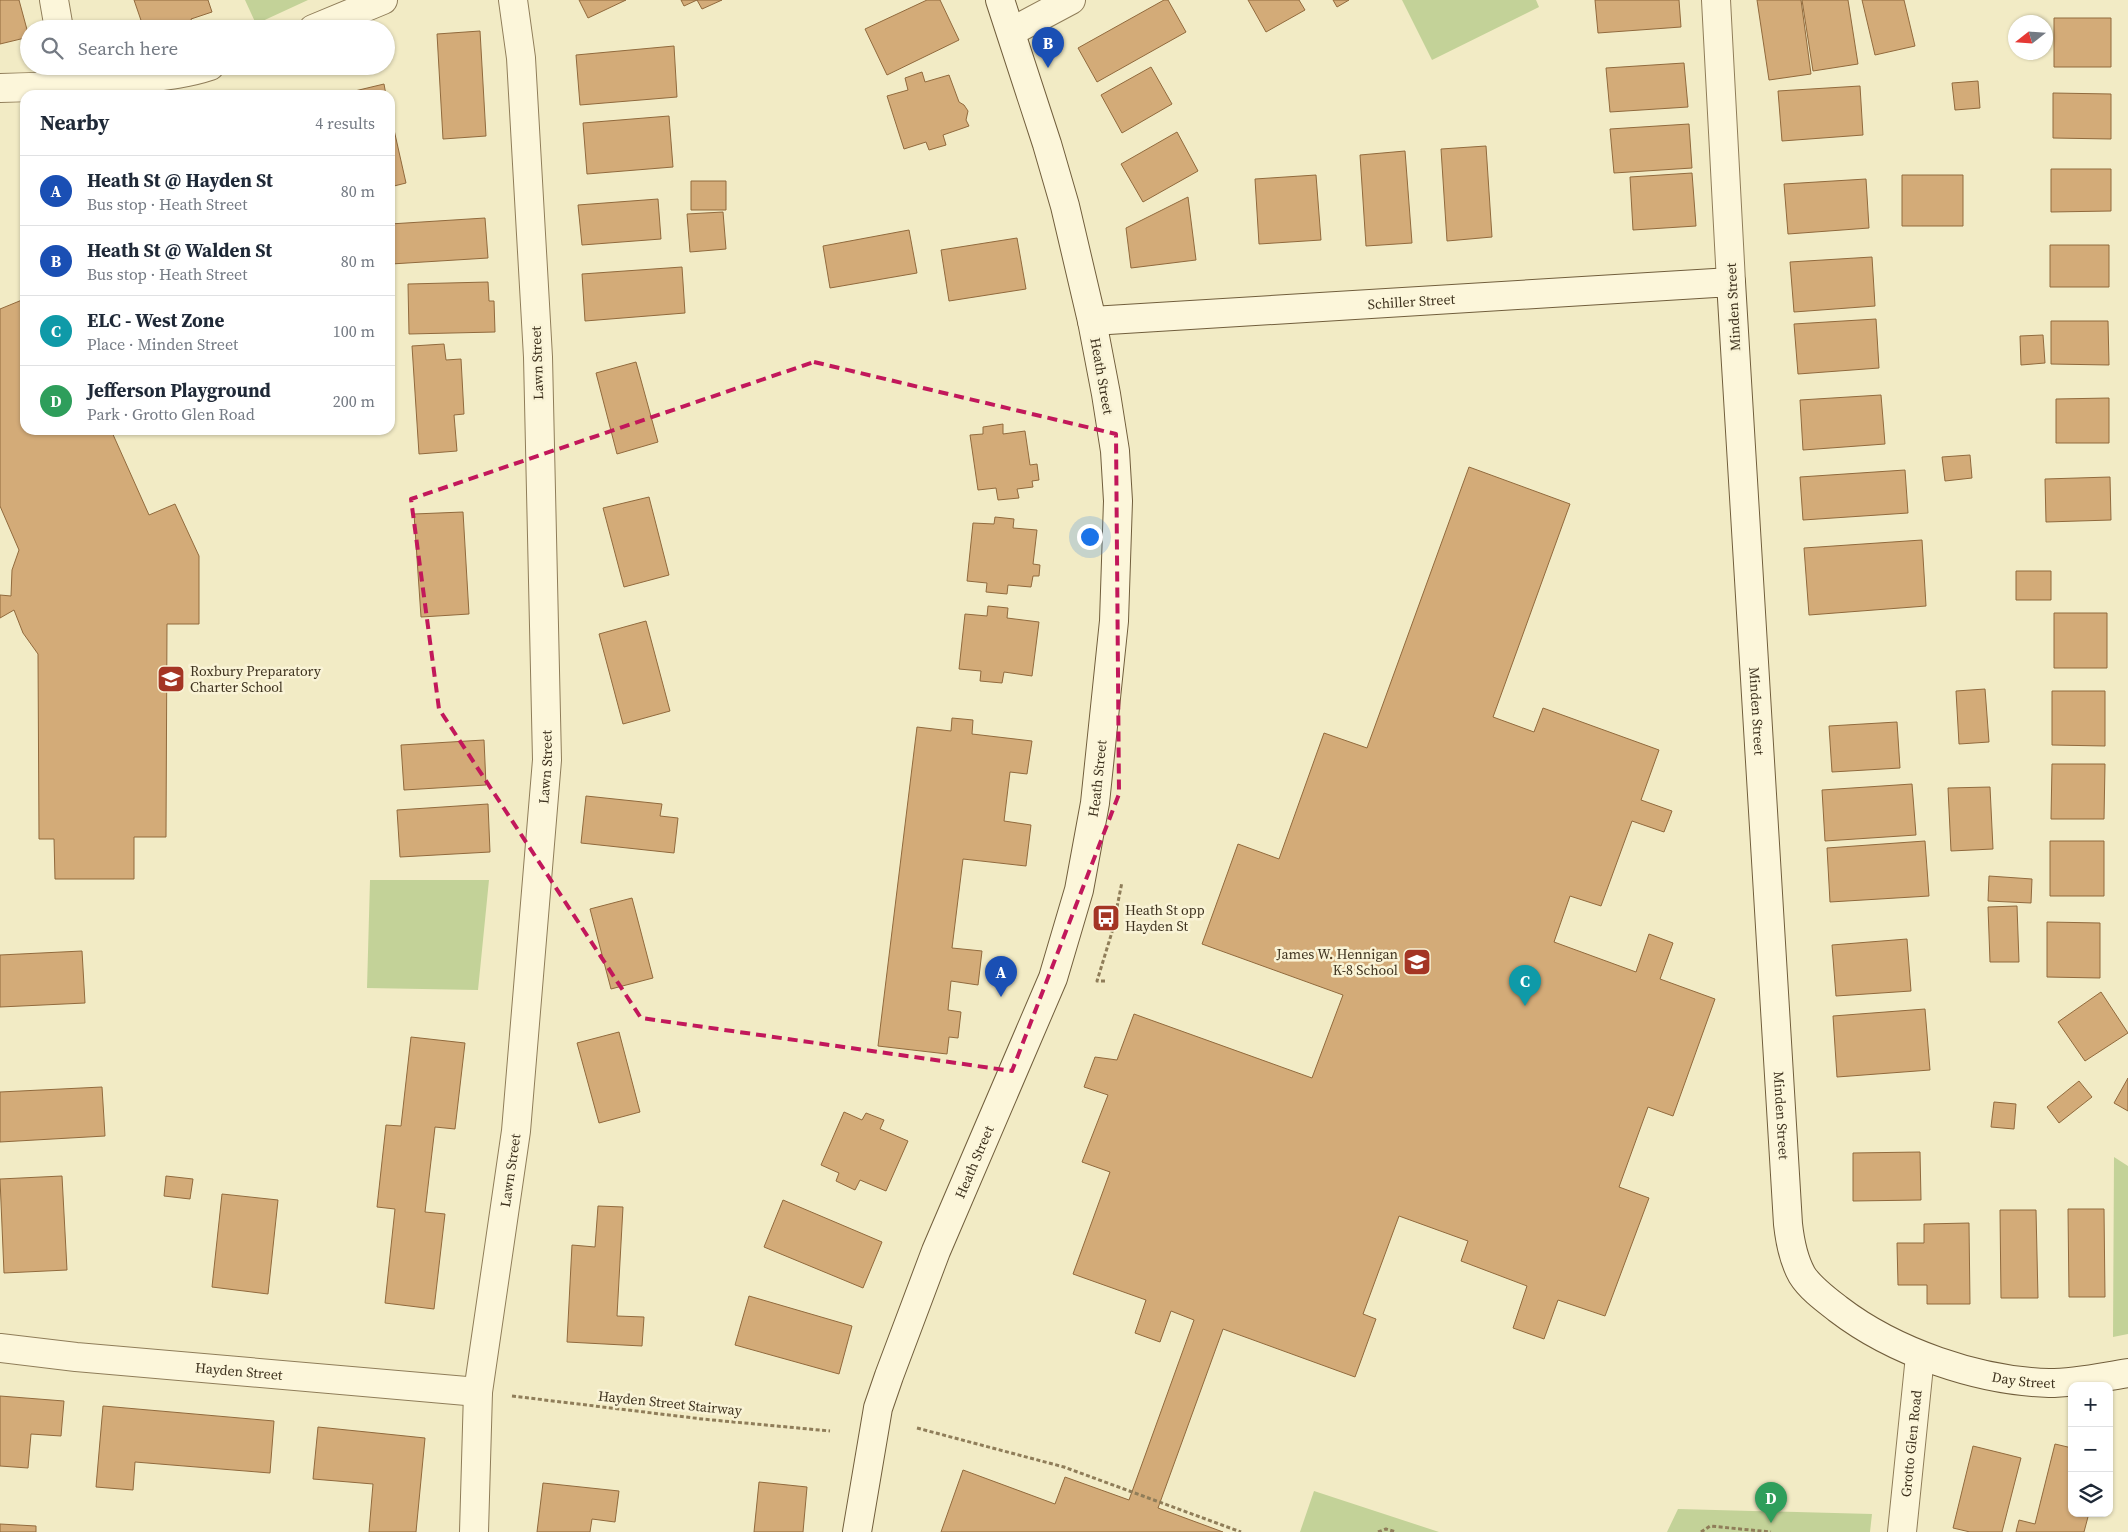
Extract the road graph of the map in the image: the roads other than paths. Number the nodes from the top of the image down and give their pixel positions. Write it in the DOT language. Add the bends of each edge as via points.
graph roads {
  1 [pos="54,0"];
  2 [pos="383,0"];
  3 [pos="513,0"];
  4 [pos="1000,0"];
  5 [pos="1071,0"];
  6 [pos="1716,0"];
  7 [pos="57,20"];
  8 [pos="334,20"];
  9 [pos="1011,32"];
  10 [pos="108,75"];
  11 [pos="68,76"];
  12 [pos="0,88"];
  13 [pos="1731,282"];
  14 [pos="1092,321"];
  15 [pos="0,1348"];
  16 [pos="1920,1356"];
  17 [pos="2128,1372"];
  18 [pos="478,1392"];
  19 [pos="474,1532"];
  20 [pos="857,1532"];
  21 [pos="1902,1532"];
  1 -- 7 [label="street"];
  2 -- 8 [label="street"];
  3 -- 18 [label="street, Lawn Street" via="521,58 538,357 547,760 516,1131"];
  4 -- 9 [label="street, Heath Street"];
  5 -- 9 [label="street"];
  6 -- 13 [label="street, Minden Street"];
  9 -- 14 [label="street, Heath Street" via="1055,171"];
  10 -- 11 [label="street"];
  11 -- 12 [label="street"];
  13 -- 14 [label="street, Schiller Street"];
  13 -- 16 [label="street, Minden Street" via="1791,1244 1795,1262 1803,1276 1829,1302 1875,1334"];
  14 -- 20 [label="street, Heath Street" via="1114,451 1118,549 1106,707 1095,803 1080,890 1053,978 936,1251 889,1376 878,1408"];
  15 -- 18 [label="street, Hayden Street"];
  16 -- 17 [label="street, Day Street" via="1969,1370 2033,1382 2064,1382"];
  16 -- 21 [label="street, Grotto Glen Road"];
  18 -- 19 [label="street, Lawn Street"];
}
